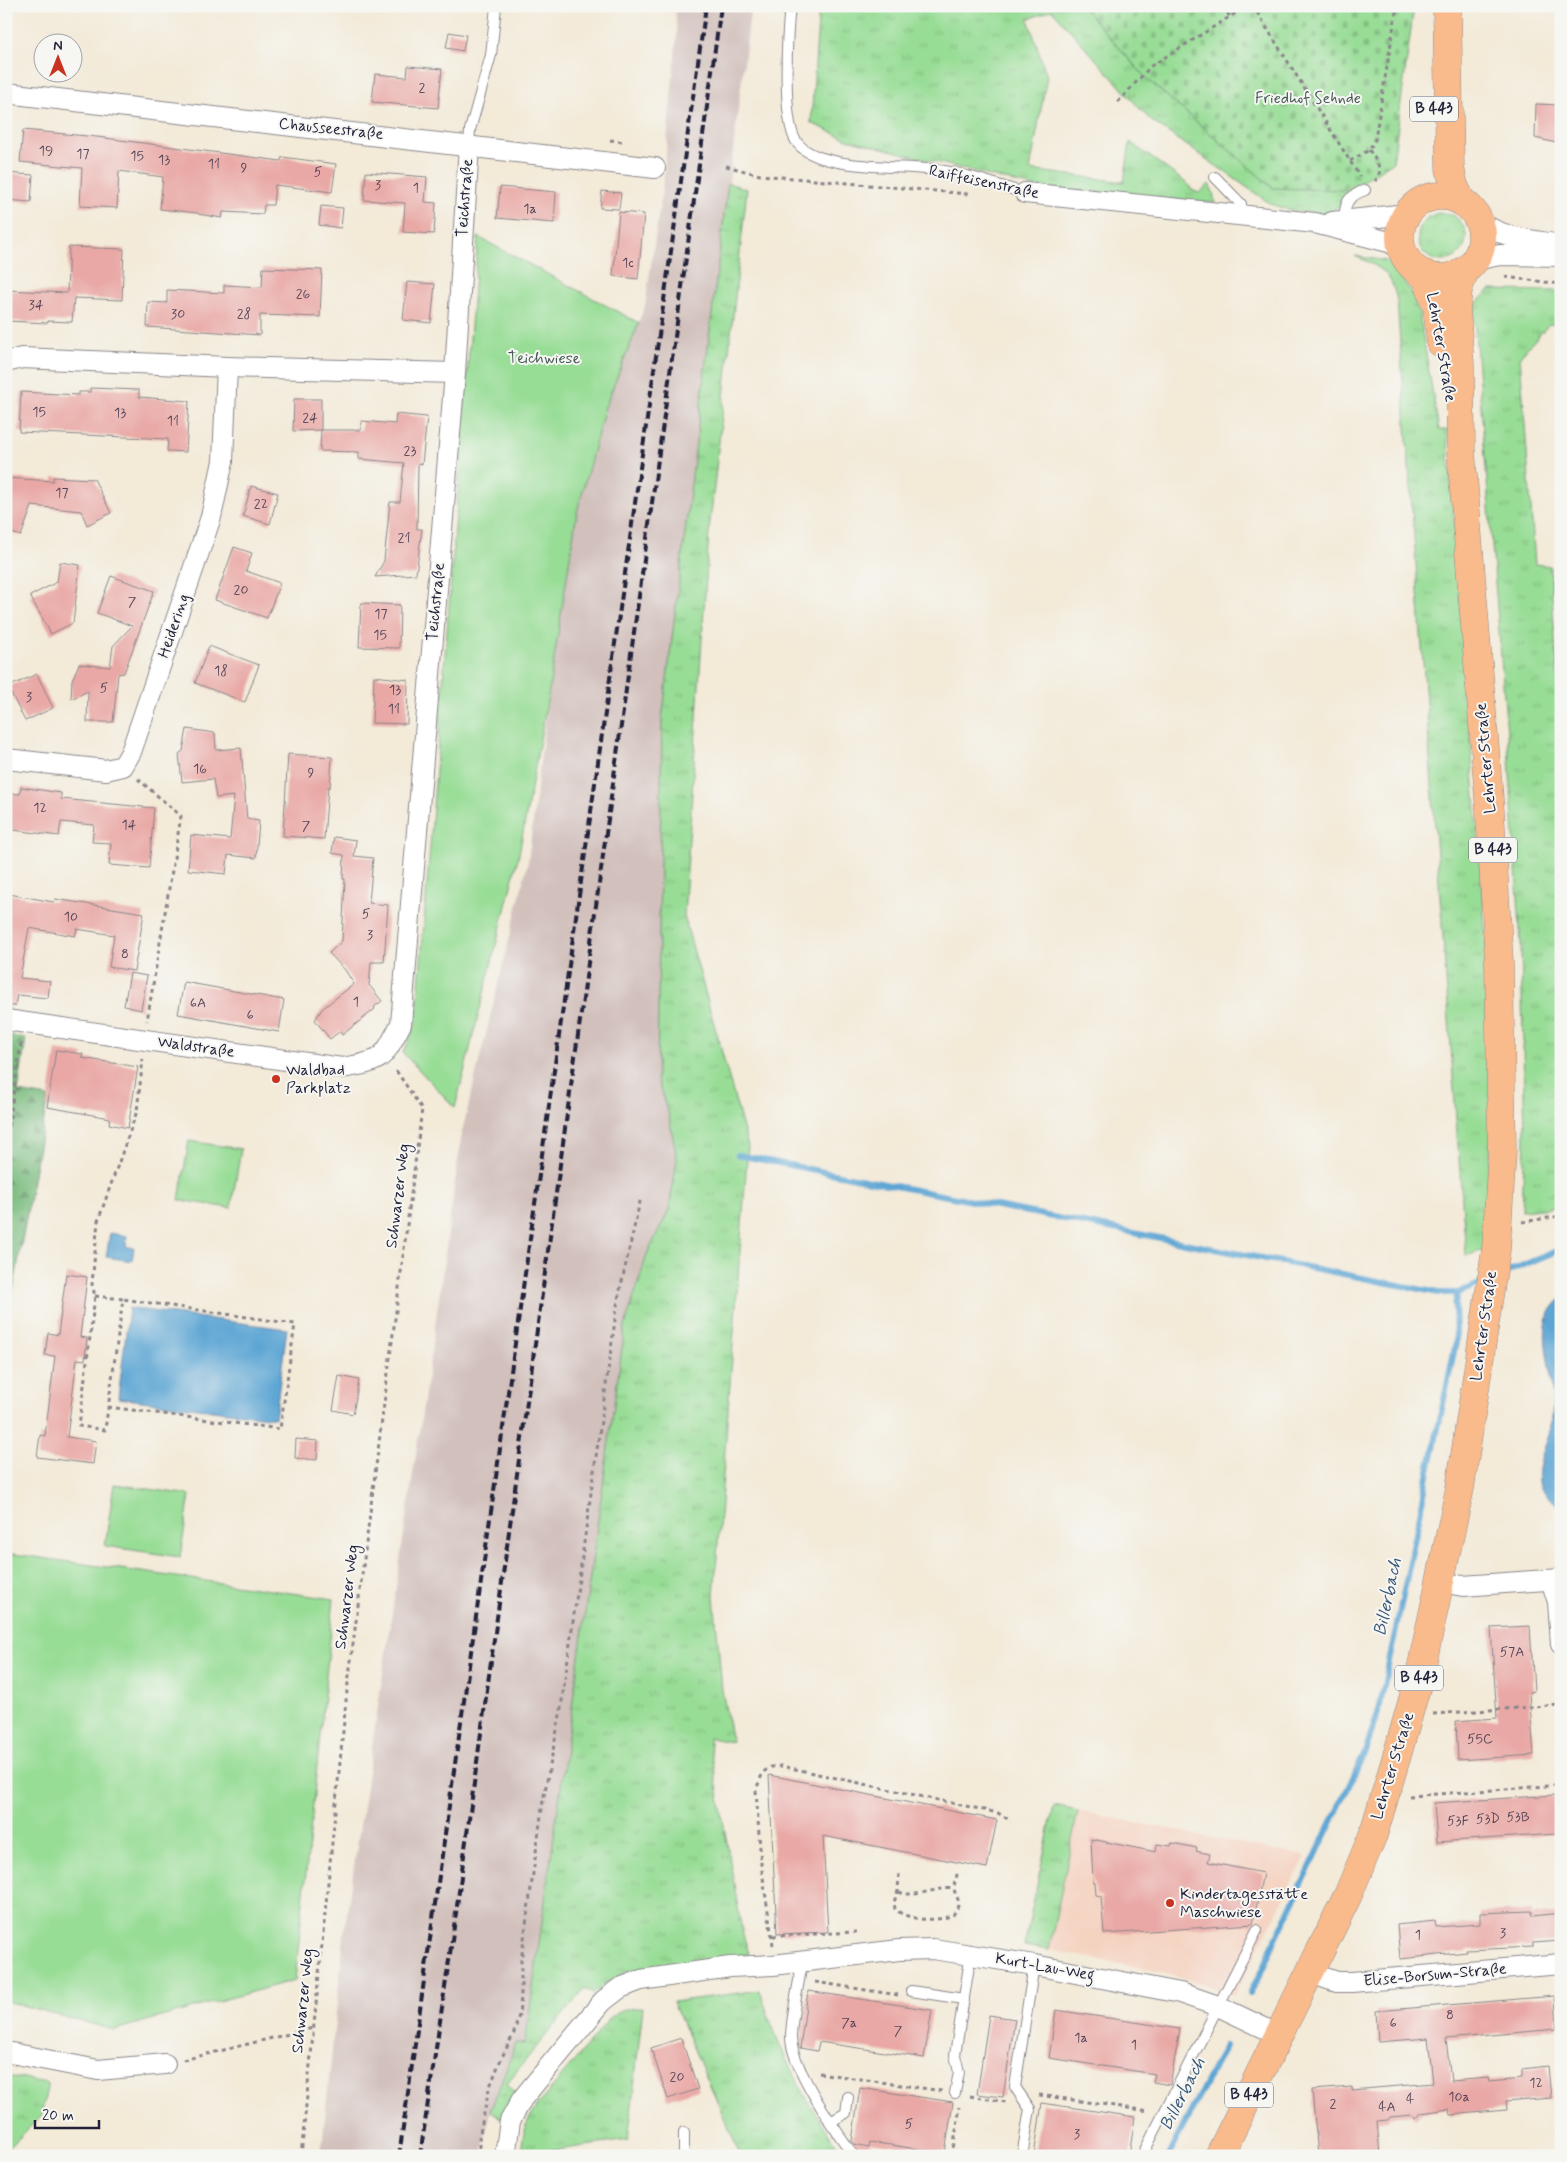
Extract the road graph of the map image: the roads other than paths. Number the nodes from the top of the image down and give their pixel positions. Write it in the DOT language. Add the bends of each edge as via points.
graph roads {
  1 [pos="496,6"];
  2 [pos="790,6"];
  3 [pos="1447,10"];
  4 [pos="6,93"];
  5 [pos="469,145"];
  6 [pos="655,168"];
  7 [pos="1215,177"];
  8 [pos="1365,190"];
  9 [pos="1025,193"];
  10 [pos="1414,208"];
  11 [pos="1471,211"];
  12 [pos="1243,216"];
  13 [pos="1344,221"];
  14 [pos="1315,223"];
  15 [pos="1561,245"];
  16 [pos="1402,249"];
  17 [pos="1561,256"];
  18 [pos="1470,265"];
  19 [pos="1424,274"];
  20 [pos="6,362"];
  21 [pos="227,367"];
  22 [pos="455,374"];
  23 [pos="1461,451"];
  24 [pos="6,759"];
  25 [pos="16,1021"];
  26 [pos="385,1055"];
  27 [pos="1556,1579"];
  28 [pos="1440,1582"];
  29 [pos="1561,1644"];
  30 [pos="1257,1930"];
  31 [pos="971,1953"];
  32 [pos="1561,1964"];
  33 [pos="1034,1965"];
  34 [pos="801,1971"];
  35 [pos="1310,1973"];
  36 [pos="911,1991"];
  37 [pos="964,1999"];
  38 [pos="1218,2006"];
  39 [pos="1279,2035"];
  40 [pos="6,2052"];
  41 [pos="165,2064"];
  42 [pos="958,2094"];
  43 [pos="848,2097"];
  44 [pos="830,2122"];
  45 [pos="684,2132"];
  46 [pos="505,2156"];
  47 [pos="684,2156"];
  48 [pos="854,2156"];
  49 [pos="1022,2156"];
  50 [pos="1142,2156"];
  51 [pos="1219,2156"];
  1 -- 5 [label="lane" via="491,55 470,130"];
  2 -- 9 [label="lane, Raiffeisenstraße" via="786,77 790,121 796,142 810,155 830,162 944,171"];
  3 -- 10 [label="main road, B 443" via="1434,94 1431,186"];
  3 -- 11 [label="main road, B 443" via="1450,168 1454,186"];
  4 -- 5 [label="street, Chausseestraße"];
  5 -- 6 [label="street, Chausseestraße"];
  5 -- 22 [label="street, Teichstraße"];
  7 -- 12 [label="lane" via="1241,204"];
  8 -- 13 [label="lane" via="1350,198 1345,205"];
  9 -- 12 [label="street, Raiffeisenstraße"];
  10 -- 11 [label="main road" via="1442,196"];
  10 -- 13 [label="street, Raiffeisenstraße"];
  10 -- 16 [label="main road" via="1402,225"];
  11 -- 15 [label="street" via="1491,230 1505,236"];
  11 -- 18 [label="main road" via="1482,234 1481,248"];
  12 -- 14 [label="street, Raiffeisenstraße"];
  13 -- 14 [label="street, Raiffeisenstraße"];
  14 -- 16 [label="street, Raiffeisenstraße" via="1389,242"];
  16 -- 19 [label="main road" via="1407,260"];
  17 -- 18 [label="street" via="1500,255"];
  18 -- 19 [label="main road" via="1452,276 1438,278"];
  18 -- 23 [label="main road, Lehrter Straße / B 443" via="1458,290 1456,310"];
  19 -- 23 [label="main road, Lehrter Straße / B 443" via="1437,306 1443,361"];
  20 -- 21 [label="street" via="22,358"];
  21 -- 22 [label="street"];
  21 -- 24 [label="street, Heidering" via="223,462 210,518 131,752 122,766 106,770"];
  22 -- 26 [label="street, Teichstraße" via="401,1024"];
  23 -- 28 [label="main road, Lehrter Straße / B 443" via="1499,962 1502,1142 1499,1221 1489,1300 1460,1488"];
  25 -- 26 [label="street, Waldstraße" via="342,1068 368,1064"];
  27 -- 28 [label="street" via="1463,1586"];
  27 -- 29 [label="street"];
  28 -- 35 [label="main road, Lehrter Straße / B 443" via="1410,1709 1373,1835"];
  30 -- 38 [label="lane"];
  31 -- 33 [label="street, Kurt-Lau-Weg"];
  31 -- 34 [label="street, Kurt-Lau-Weg" via="899,1950"];
  31 -- 37 [label="lane"];
  32 -- 35 [label="street, Elise-Borsum-Straße" via="1344,1982"];
  33 -- 38 [label="street, Kurt-Lau-Weg" via="1180,1993"];
  33 -- 49 [label="lane" via="1015,2087 1030,2109"];
  34 -- 44 [label="lane" via="792,2038 794,2053"];
  34 -- 46 [label="street, Kurt-Lau-Weg" via="773,1965 730,1968 641,1980 620,1988 603,2001 522,2099 510,2121"];
  35 -- 39 [label="main road, Lehrter Straße / B 443"];
  36 -- 37 [label="lane"];
  37 -- 42 [label="lane" via="955,2055 959,2072"];
  38 -- 39 [label="street, Kurt-Lau-Weg"];
  38 -- 50 [label="lane"];
  39 -- 51 [label="main road, Lehrter Straße / B 443"];
  40 -- 41 [label="street" via="98,2070"];
  43 -- 44 [label="lane" via="846,2112"];
  44 -- 48 [label="lane"];
  45 -- 47 [label="lane"];
}
